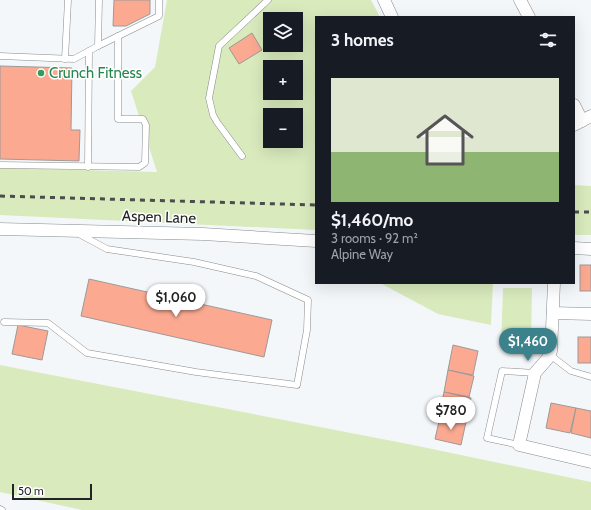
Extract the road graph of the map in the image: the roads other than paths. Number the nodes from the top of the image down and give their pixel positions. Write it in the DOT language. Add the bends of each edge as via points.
graph roads {
  1 [pos="68,0"];
  2 [pos="100,0"];
  3 [pos="159,0"];
  4 [pos="268,0"];
  5 [pos="384,0"];
  6 [pos="520,0"];
  7 [pos="392,16"];
  8 [pos="528,16"];
  9 [pos="118,36"];
  10 [pos="98,46"];
  11 [pos="89,51"];
  12 [pos="0,56"];
  13 [pos="65,59"];
  14 [pos="575,107"];
  15 [pos="582,121"];
  16 [pos="242,156"];
  17 [pos="0,165"];
  18 [pos="88,167"];
  19 [pos="0,229"];
  20 [pos="73,231"];
  21 [pos="315,241"];
  22 [pos="575,248"];
  23 [pos="591,249"];
  24 [pos="554,284"];
  25 [pos="553,313"];
  26 [pos="591,314"];
  27 [pos="4,322"];
  28 [pos="550,355"];
  29 [pos="535,373"];
  30 [pos="591,378"];
  31 [pos="519,445"];
  32 [pos="591,462"];
  1 -- 13 [label="lane"];
  2 -- 10 [label="lane"];
  3 -- 9 [label="lane" via="159,16"];
  4 -- 16 [label="lane" via="219,46 209,98 213,115"];
  5 -- 7 [label="street"];
  6 -- 8 [label="street"];
  9 -- 10 [label="lane"];
  9 -- 18 [label="lane" via="118,119 143,119 146,125 145,162 139,166"];
  10 -- 11 [label="lane"];
  11 -- 13 [label="lane" via="74,59"];
  11 -- 18 [label="lane"];
  12 -- 13 [label="lane"];
  14 -- 15 [label="street"];
  17 -- 18 [label="lane"];
  19 -- 20 [label="street, Aspen Lane"];
  20 -- 21 [label="street, Aspen Lane" via="203,234"];
  20 -- 27 [label="lane" via="107,249 194,262 256,276 308,300 307,330 297,385 196,372 87,353 48,323"];
  22 -- 23 [label="street"];
  24 -- 25 [label="street"];
  25 -- 26 [label="street"];
  25 -- 28 [label="street"];
  28 -- 29 [label="street"];
  28 -- 30 [label="lane" via="570,371"];
  29 -- 31 [label="street"];
  29 -- 31 [label="lane" via="502,371 487,438"];
  31 -- 32 [label="street"];
}
